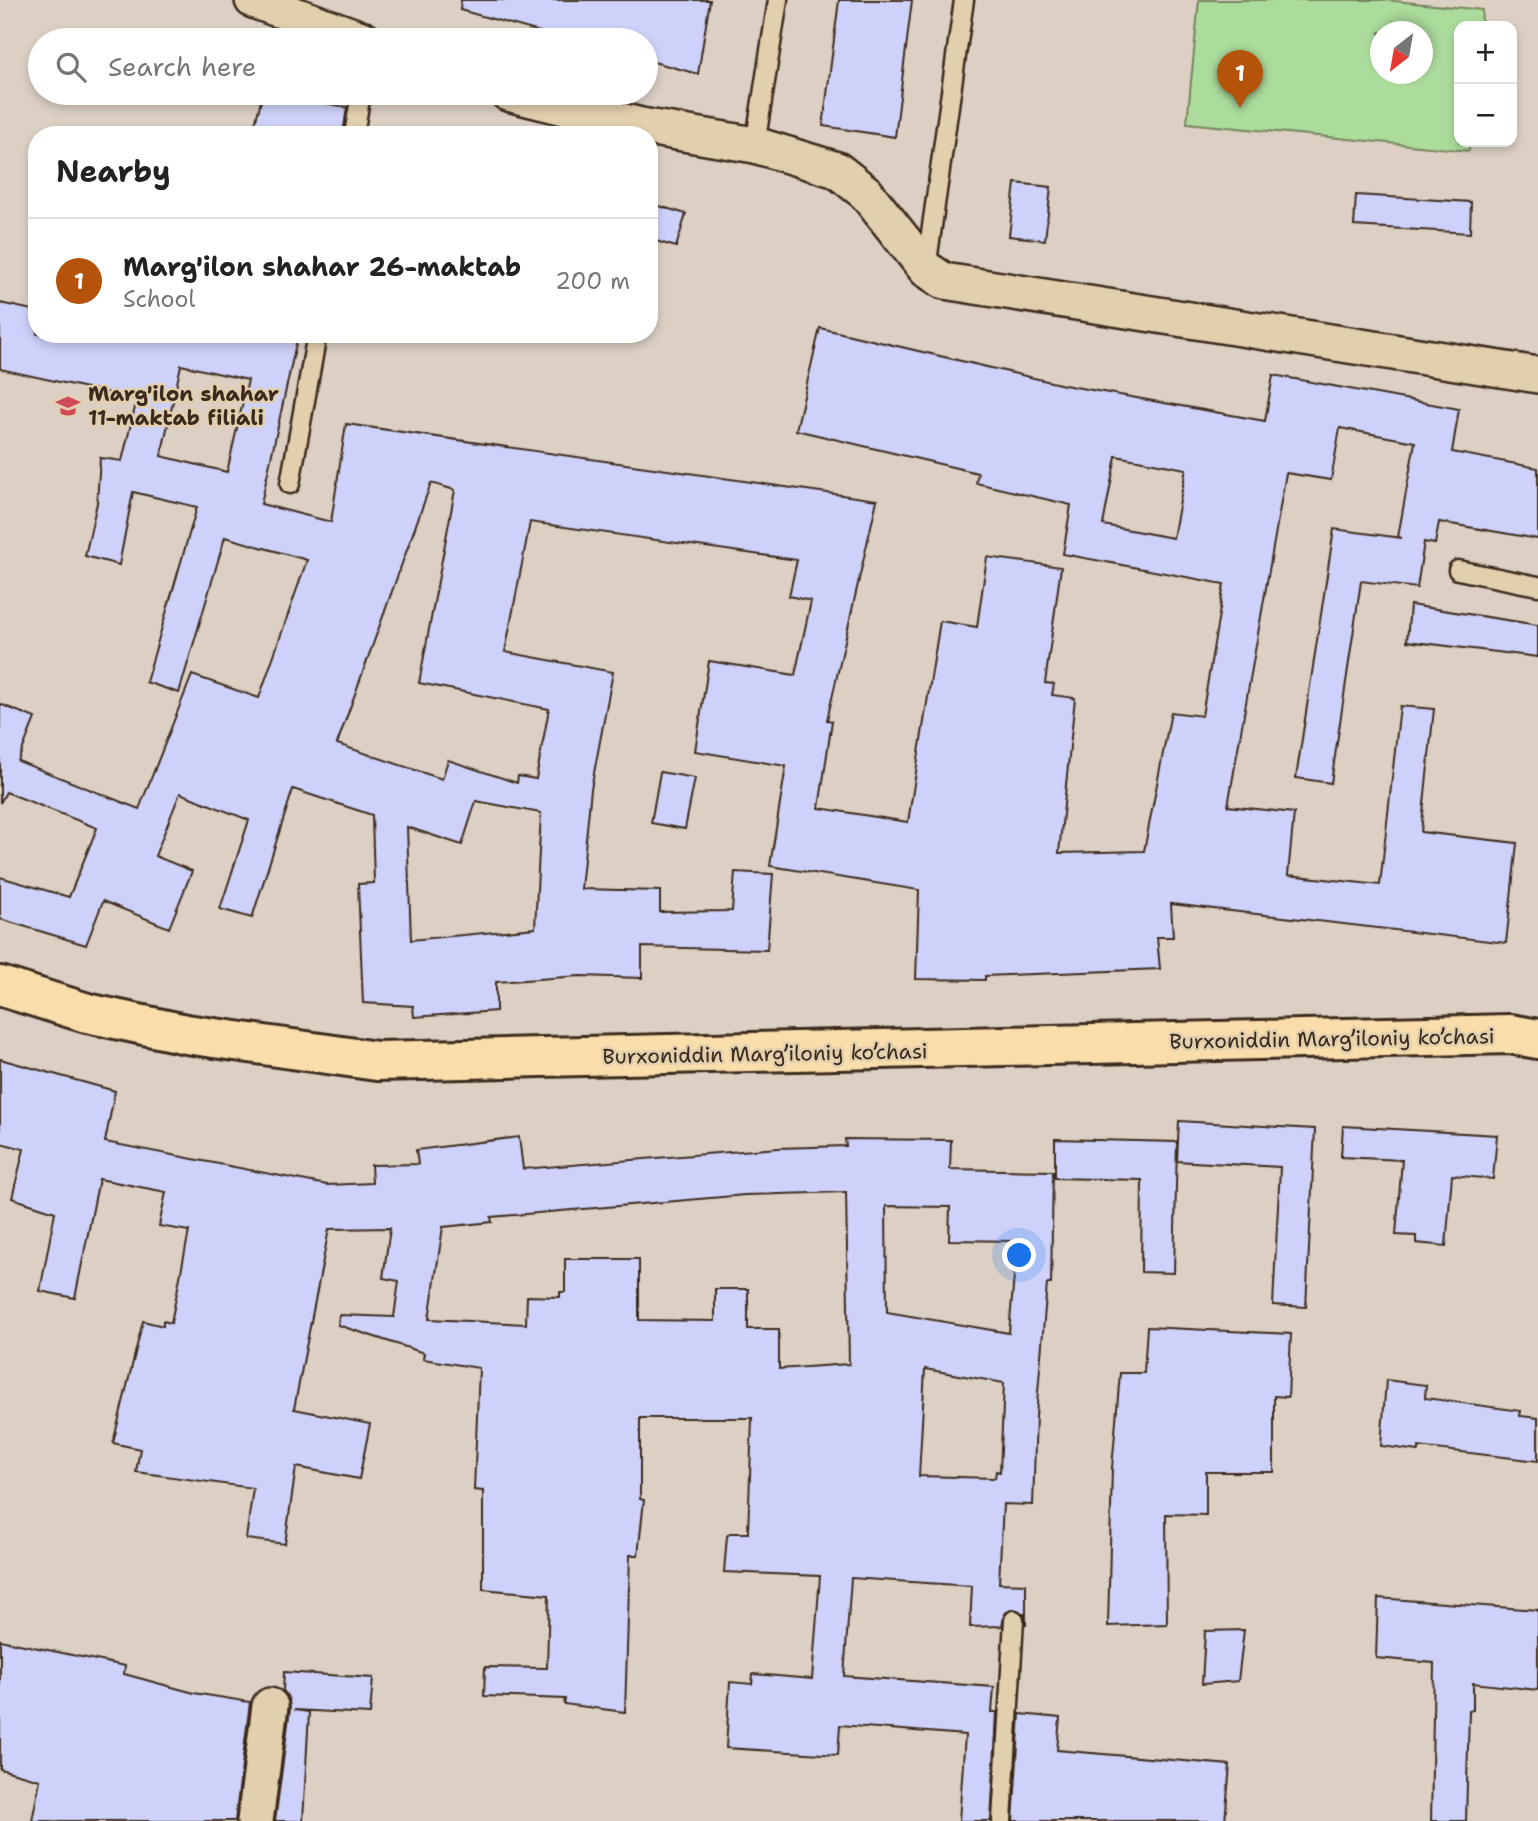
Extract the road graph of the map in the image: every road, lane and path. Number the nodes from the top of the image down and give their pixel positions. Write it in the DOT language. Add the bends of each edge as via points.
graph roads {
  1 [pos="253,0"];
  2 [pos="778,0"];
  3 [pos="964,0"];
  4 [pos="331,28"];
  5 [pos="359,105"];
  6 [pos="551,105"];
  7 [pos="356,126"];
  8 [pos="626,126"];
  9 [pos="658,132"];
  10 [pos="755,145"];
  11 [pos="926,268"];
  12 [pos="315,343"];
  13 [pos="1538,374"];
  14 [pos="290,484"];
  15 [pos="1458,570"];
  16 [pos="1538,586"];
  17 [pos="0,986"];
  18 [pos="1538,1039"];
  19 [pos="1014,1620"];
  20 [pos="270,1706"];
  21 [pos="256,1821"];
  22 [pos="1002,1821"];
  1 -- 4 [label="street"];
  2 -- 10 [label="lane"];
  3 -- 11 [label="lane"];
  5 -- 7 [label="lane"];
  6 -- 8 [label="street"];
  9 -- 10 [label="street"];
  10 -- 11 [label="street" via="837,170 866,193"];
  11 -- 13 [label="street" via="944,281"];
  12 -- 14 [label="lane"];
  15 -- 16 [label="lane"];
  17 -- 18 [label="main road, Burxoniddin Marg’iloniy ko’chasi" via="87,1013 186,1034 377,1061 1510,1034"];
  19 -- 22 [label="lane"];
  20 -- 21 [label="street"];
}
